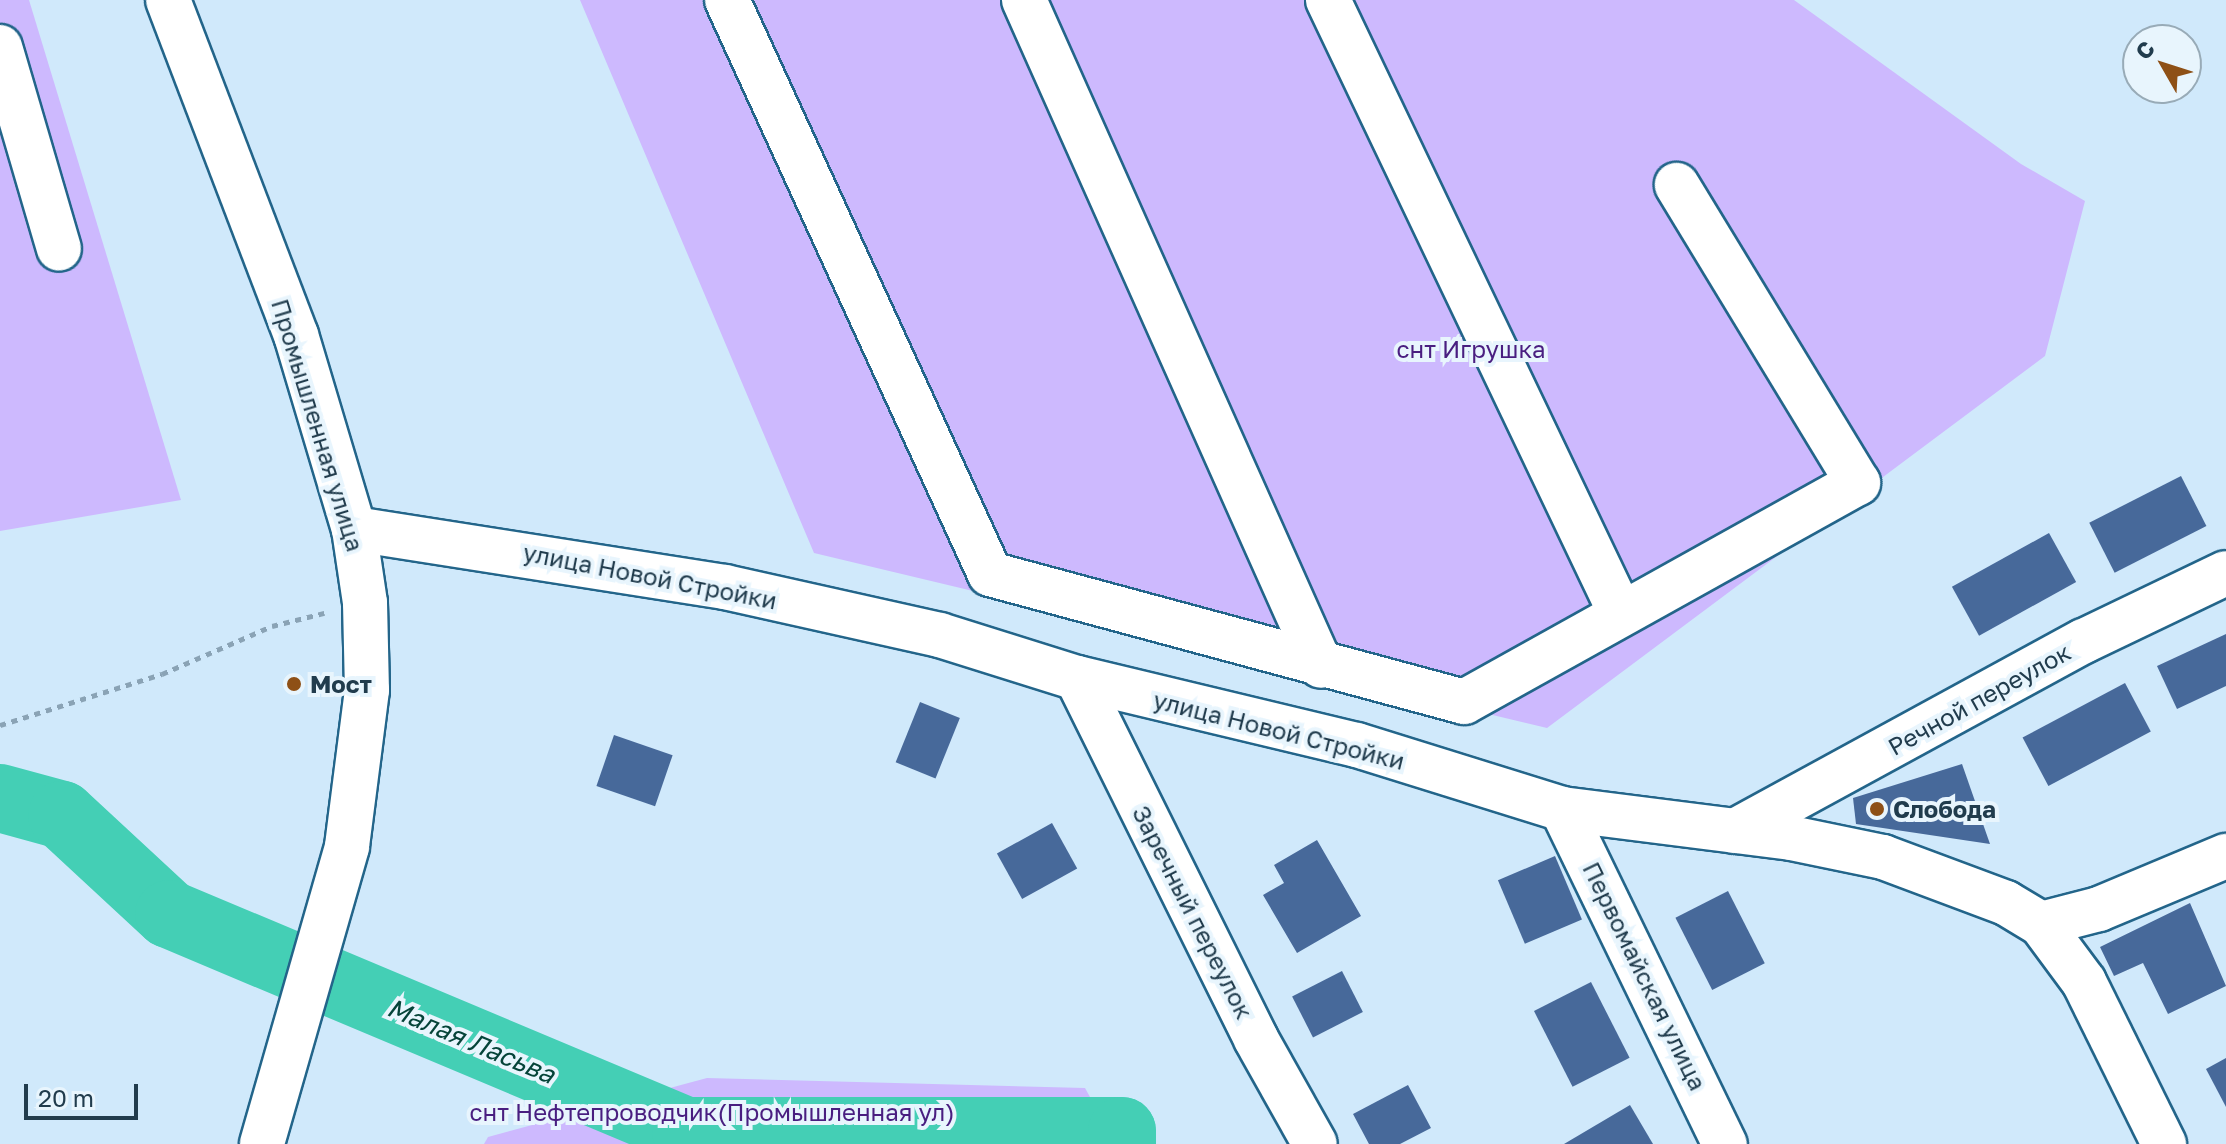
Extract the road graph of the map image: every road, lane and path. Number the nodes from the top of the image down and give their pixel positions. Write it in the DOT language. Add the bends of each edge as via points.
graph roads {
  1 [pos="168,0"];
  2 [pos="727,0"];
  3 [pos="1024,0"];
  4 [pos="1328,0"];
  5 [pos="0,47"];
  6 [pos="1677,185"];
  7 [pos="59,249"];
  8 [pos="354,529"];
  9 [pos="2226,573"];
  10 [pos="365,603"];
  11 [pos="1621,614"];
  12 [pos="1321,666"];
  13 [pos="1077,678"];
  14 [pos="0,725"];
  15 [pos="1562,809"];
  16 [pos="1735,831"];
  17 [pos="2226,856"];
  18 [pos="2041,924"];
  19 [pos="262,1144"];
  20 [pos="1315,1144"];
  21 [pos="1725,1144"];
  22 [pos="2164,1144"];
  1 -- 8 [label="street, Промышленная улица" via="296,335"];
  2 -- 12 [label="street" via="990,574"];
  3 -- 12 [label="street"];
  4 -- 11 [label="street"];
  5 -- 7 [label="street"];
  6 -- 11 [label="street" via="1858,483"];
  8 -- 10 [label="street, Промышленная улица"];
  8 -- 13 [label="street, улица Новой Стройки" via="725,587 940,635"];
  9 -- 16 [label="street, Речной переулок" via="2072,648"];
  10 -- 14 [label="path" via="272,626 162,674"];
  10 -- 19 [label="street, Промышленная улица" via="367,690 347,847 280,1096"];
  11 -- 12 [label="street" via="1464,702"];
  13 -- 15 [label="street, улица Новой Стройки" via="1357,745"];
  13 -- 20 [label="street, Заречный переулок" via="1256,1039"];
  15 -- 16 [label="street, улица Новой Стройки"];
  15 -- 21 [label="street, Первомайская улица"];
  16 -- 18 [label="street, улица Новой Стройки" via="1883,857 2006,903"];
  17 -- 18 [label="street" via="2099,909"];
  18 -- 22 [label="street, улица Новой Стройки" via="2084,982"];
}
